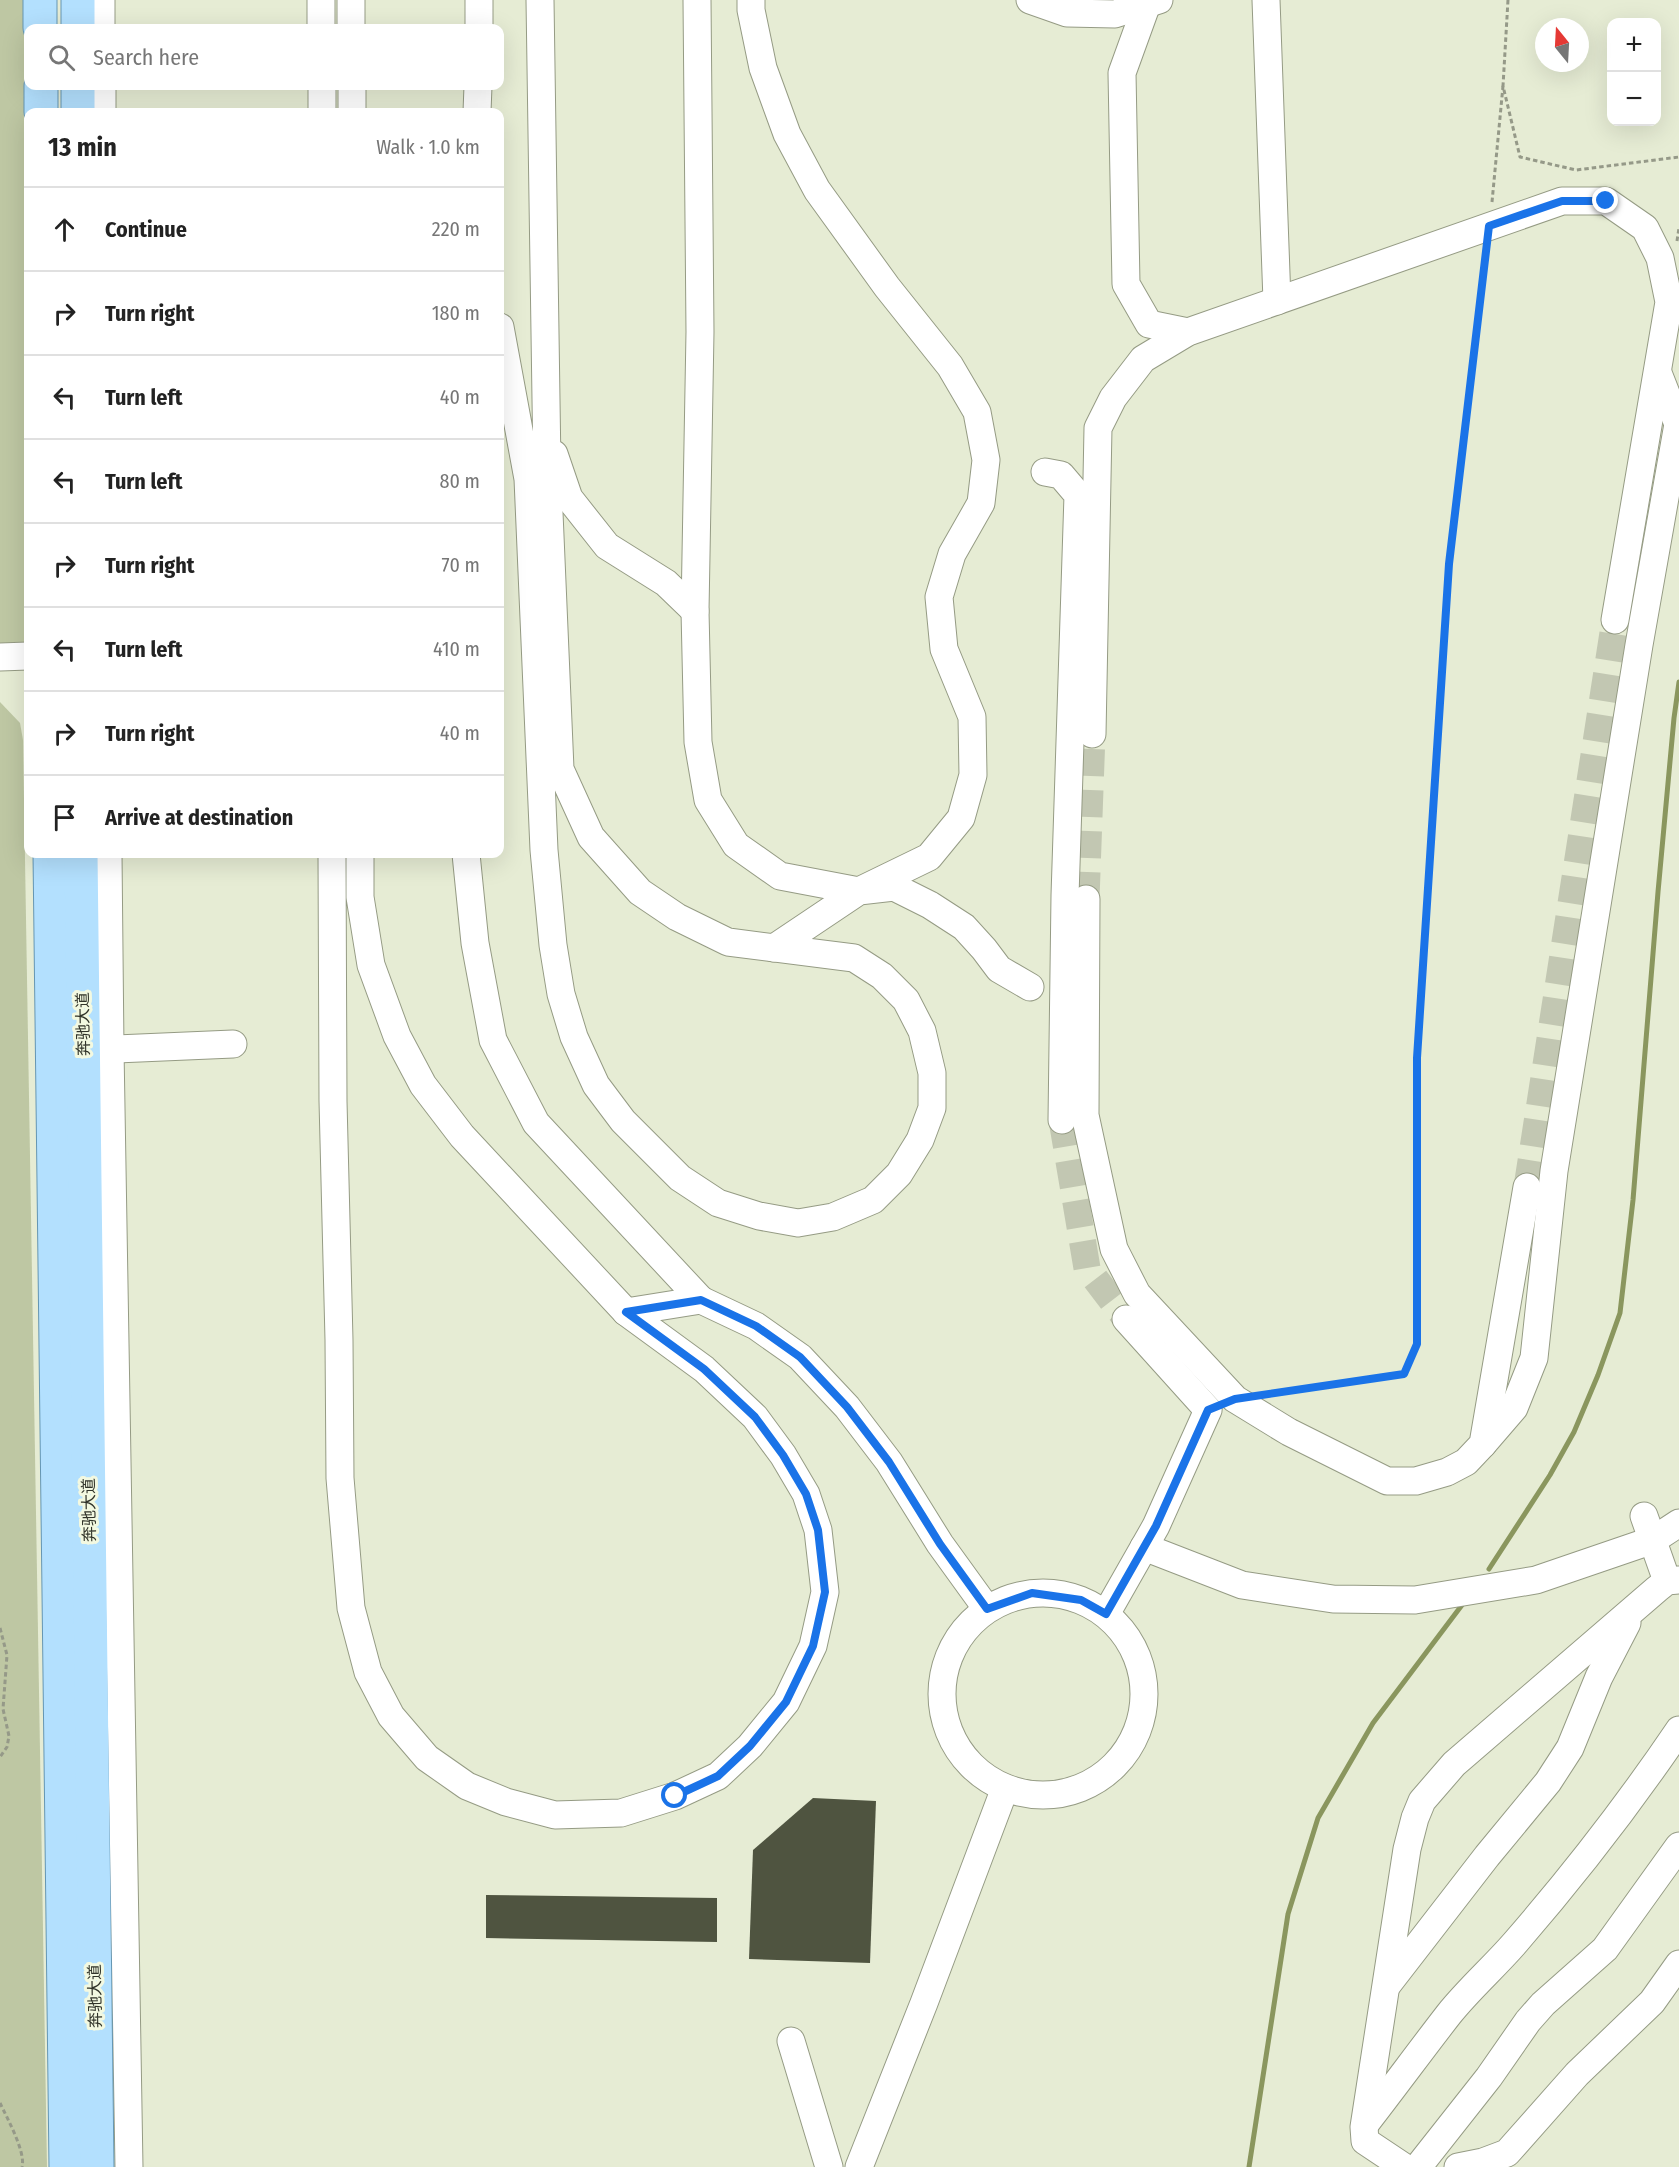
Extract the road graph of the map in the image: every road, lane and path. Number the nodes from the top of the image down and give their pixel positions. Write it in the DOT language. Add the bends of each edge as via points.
graph roads {
  1 [pos="40,0"];
  2 [pos="78,0"];
  3 [pos="101,0"];
  4 [pos="321,0"];
  5 [pos="351,0"];
  6 [pos="479,0"];
  7 [pos="540,0"];
  8 [pos="697,0"];
  9 [pos="751,0"];
  10 [pos="1030,0"];
  11 [pos="1266,0"];
  12 [pos="1508,0"];
  13 [pos="1154,2"];
  14 [pos="40,24"];
  15 [pos="78,24"];
  16 [pos="101,24"];
  17 [pos="321,24"];
  18 [pos="351,24"];
  19 [pos="479,24"];
  20 [pos="1503,86"];
  21 [pos="41,90"];
  22 [pos="78,90"];
  23 [pos="102,90"];
  24 [pos="322,90"];
  25 [pos="352,90"];
  26 [pos="478,90"];
  27 [pos="41,108"];
  28 [pos="78,108"];
  29 [pos="102,108"];
  30 [pos="322,108"];
  31 [pos="352,108"];
  32 [pos="477,108"];
  33 [pos="1679,157"];
  34 [pos="1489,226"];
  35 [pos="1277,301"];
  36 [pos="1188,332"];
  37 [pos="504,349"];
  38 [pos="1657,372"];
  39 [pos="546,429"];
  40 [pos="1044,472"];
  41 [pos="1078,495"];
  42 [pos="1096,527"];
  43 [pos="695,611"];
  44 [pos="1615,620"];
  45 [pos="24,656"];
  46 [pos="0,657"];
  47 [pos="1092,734"];
  48 [pos="50,858"];
  49 [pos="332,858"];
  50 [pos="360,858"];
  51 [pos="466,858"];
  52 [pos="95,863"];
  53 [pos="858,891"];
  54 [pos="1086,898"];
  55 [pos="774,948"];
  56 [pos="1030,987"];
  57 [pos="233,1044"];
  58 [pos="97,1050"];
  59 [pos="1062,1120"];
  60 [pos="1527,1187"];
  61 [pos="701,1300"];
  62 [pos="626,1312"];
  63 [pos="1126,1319"];
  64 [pos="1235,1399"];
  65 [pos="1208,1410"];
  66 [pos="1483,1444"];
  67 [pos="1679,1523"];
  68 [pos="1649,1528"];
  69 [pos="1144,1547"];
  70 [pos="1673,1581"];
  71 [pos="987,1609"];
  72 [pos="1634,1610"];
  73 [pos="1106,1614"];
  74 [pos="0,1628"];
  75 [pos="1679,1730"];
  76 [pos="0,1757"];
  77 [pos="1005,1788"];
  78 [pos="1679,1846"];
  79 [pos="1679,1964"];
  80 [pos="1387,1985"];
  81 [pos="791,2041"];
  82 [pos="112,2065"];
  83 [pos="0,2103"];
  84 [pos="1364,2127"];
  85 [pos="22,2167"];
  86 [pos="66,2167"];
  87 [pos="97,2167"];
  88 [pos="129,2167"];
  89 [pos="829,2167"];
  90 [pos="859,2167"];
  91 [pos="1404,2167"];
  92 [pos="1419,2167"];
  93 [pos="1458,2167"];
  1 -- 14 [label="main road"];
  2 -- 15 [label="main road"];
  3 -- 16 [label="street"];
  4 -- 17 [label="street"];
  5 -- 18 [label="street"];
  6 -- 19 [label="street"];
  7 -- 39 [label="street"];
  8 -- 43 [label="street" via="700,332"];
  9 -- 53 [label="street" via="763,68 787,134 817,190 950,366 976,412 986,460 981,504 952,554 939,597 944,649 972,717 973,775 961,818 929,857"];
  10 -- 13 [label="street" via="1067,13 1115,14"];
  11 -- 35 [label="street"];
  12 -- 20 [label="path"];
  13 -- 36 [label="street" via="1122,73 1126,284 1149,324"];
  20 -- 33 [label="path" via="1520,157 1576,170"];
  20 -- 34 [label="path"];
  21 -- 27 [label="main road"];
  22 -- 28 [label="main road"];
  23 -- 29 [label="street"];
  24 -- 30 [label="street"];
  25 -- 31 [label="street"];
  26 -- 32 [label="street"];
  34 -- 35 [label="street"];
  34 -- 38 [label="street" via="1562,201 1606,201 1645,228 1660,258 1669,302"];
  34 -- 64 [label="path" via="1449,564 1419,1022 1417,1344 1404,1374"];
  35 -- 36 [label="street"];
  36 -- 42 [label="street" via="1143,359 1113,399 1098,428"];
  37 -- 55 [label="street" via="528,479 543,850 561,994 574,1037 596,1085 623,1121 680,1178 718,1203 798,1223 833,1217 873,1200 899,1174 920,1140 932,1108 932,1073 917,1021 906,1000 882,976 854,958"];
  38 -- 44 [label="street"];
  38 -- 66 [label="street" via="1678,424 1556,1159 1534,1358 1514,1408"];
  39 -- 43 [label="street" via="569,498 607,546 666,583"];
  39 -- 55 [label="street" via="560,769 591,837 640,892 677,917 728,942"];
  40 -- 41 [label="street" via="1061,476"];
  41 -- 42 [label="street"];
  41 -- 59 [label="street"];
  42 -- 47 [label="street"];
  43 -- 53 [label="street" via="698,742 708,800 736,845 780,876"];
  45 -- 46 [label="street"];
  48 -- 86 [label="main road, 奔驰大道"];
  49 -- 62 [label="street" via="340,1478 351,1608 368,1672 391,1716 428,1758 467,1786 555,1815 621,1813 675,1796 718,1776 750,1746 786,1702 813,1646 825,1592 818,1530 806,1494 783,1455 755,1417 704,1369"];
  50 -- 62 [label="street" via="360,897 371,965 397,1036 423,1085 462,1136"];
  51 -- 61 [label="street" via="475,943 493,1040 536,1123"];
  52 -- 58 [label="main road, 奔驰大道"];
  53 -- 55 [label="street"];
  53 -- 56 [label="street" via="894,887 930,905 963,927 999,969"];
  54 -- 64 [label="street" via="1086,1115 1114,1249 1137,1294"];
  57 -- 58 [label="street"];
  58 -- 82 [label="main road, 奔驰大道"];
  60 -- 66 [label="street"];
  61 -- 62 [label="street"];
  61 -- 71 [label="street" via="756,1326 816,1373 889,1462 940,1544"];
  63 -- 65 [label="street"];
  64 -- 65 [label="street"];
  64 -- 66 [label="street" via="1289,1432 1387,1481 1416,1481 1447,1472 1466,1462"];
  65 -- 69 [label="street"];
  67 -- 68 [label="street"];
  68 -- 69 [label="street" via="1536,1580 1415,1600 1333,1599 1242,1585"];
  68 -- 70 [label="street"];
  69 -- 73 [label="street"];
  70 -- 72 [label="street"];
  71 -- 73 [label="street" via="1032,1593 1081,1600"];
  71 -- 77 [label="street" via="957,1639 945,1667 941,1700 949,1734 967,1762"];
  72 -- 80 [label="street" via="1599,1677 1570,1748 1548,1782"];
  72 -- 80 [label="street" via="1454,1764 1422,1801 1407,1849"];
  73 -- 77 [label="street" via="1122,1630 1140,1664 1144,1700 1137,1732 1116,1764 1079,1789 1037,1795"];
  74 -- 76 [label="path" via="7,1655 3,1709 9,1736"];
  75 -- 84 [label="street" via="1568,1878 1449,2014"];
  77 -- 90 [label="street"];
  78 -- 92 [label="street" via="1605,1949 1528,2021"];
  79 -- 93 [label="street" via="1652,2002 1577,2074 1507,2153"];
  80 -- 84 [label="street"];
  81 -- 89 [label="street"];
  82 -- 87 [label="main road, 奔驰大道"];
  82 -- 88 [label="street"];
  83 -- 85 [label="path" via="21,2149"];
  84 -- 91 [label="street" via="1365,2141"];
}
